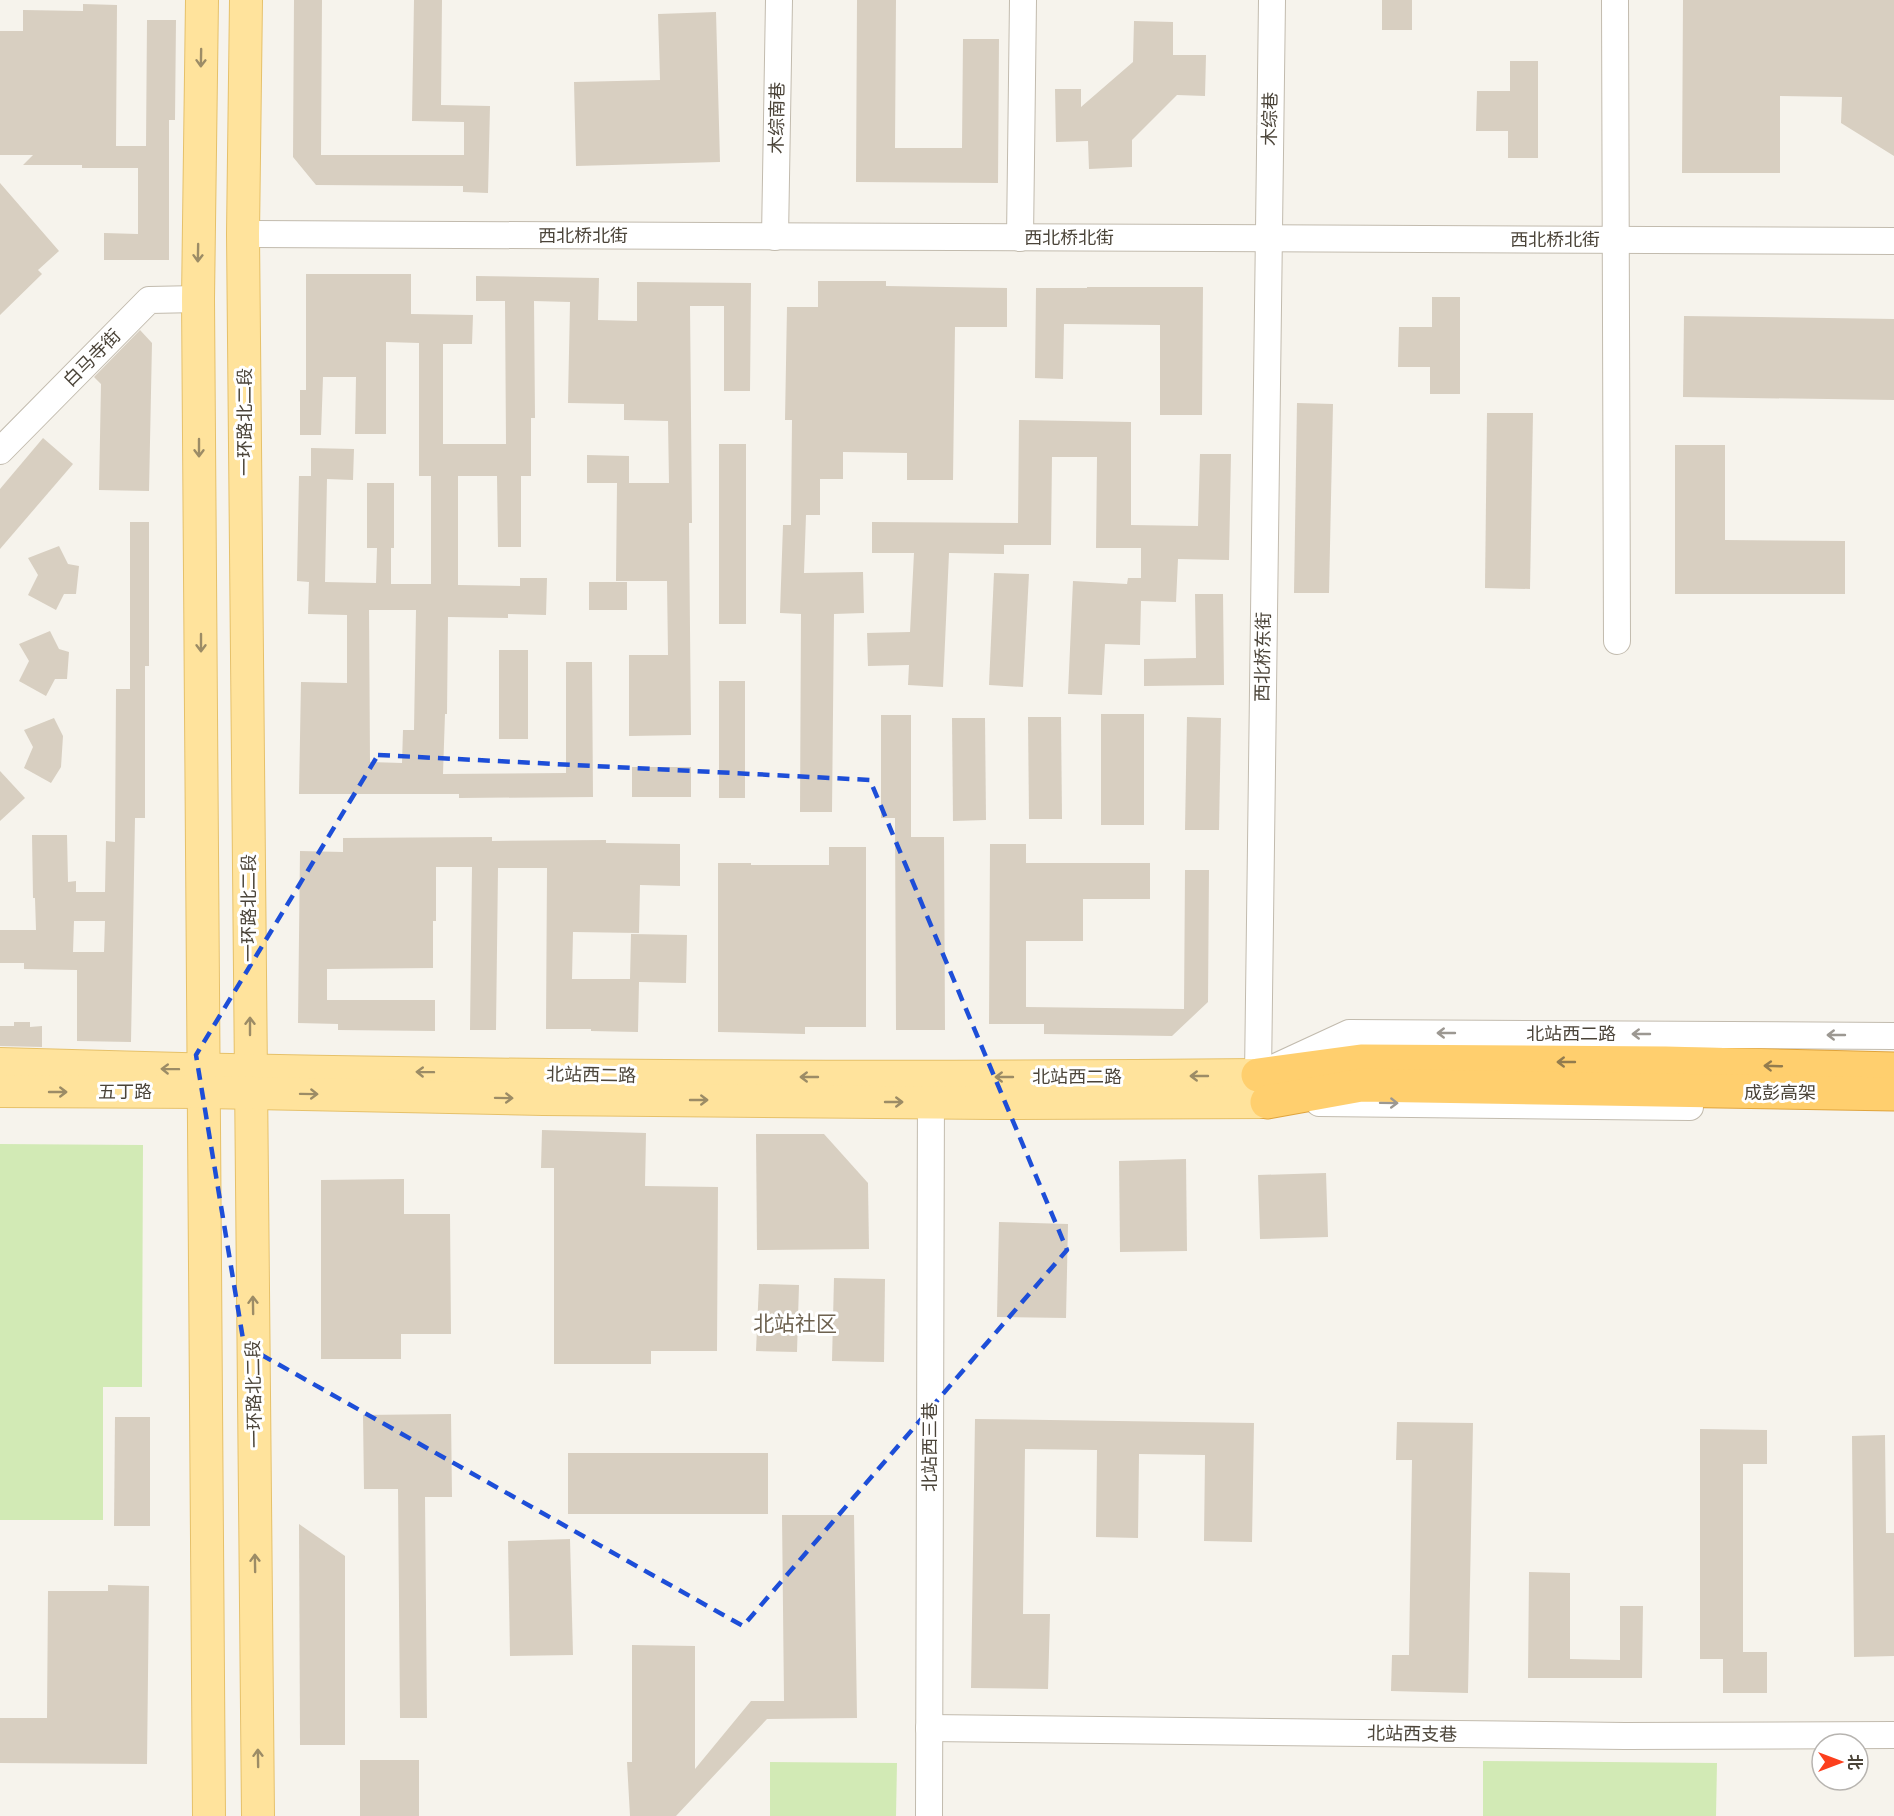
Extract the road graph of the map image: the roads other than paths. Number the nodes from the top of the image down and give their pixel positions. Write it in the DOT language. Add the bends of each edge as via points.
graph roads {
  1 [pos="202,0"];
  2 [pos="246,0"];
  3 [pos="779,0"];
  4 [pos="1023,0"];
  5 [pos="1272,0"];
  6 [pos="1615,0"];
  7 [pos="243,234"];
  8 [pos="775,237"];
  9 [pos="1020,238"];
  10 [pos="1269,239"];
  11 [pos="1616,240"];
  12 [pos="1894,241"];
  13 [pos="198,299"];
  14 [pos="0,451"];
  15 [pos="1617,641"];
  16 [pos="1894,1036"];
  17 [pos="0,1064"];
  18 [pos="1894,1069"];
  19 [pos="1666,1077"];
  20 [pos="205,1081"];
  21 [pos="250,1081"];
  22 [pos="1262,1089"];
  23 [pos="931,1090"];
  24 [pos="0,1091"];
  25 [pos="1894,1094"];
  26 [pos="1894,1109"];
  27 [pos="929,1728"];
  28 [pos="1894,1735"];
  29 [pos="209,1816"];
  30 [pos="258,1816"];
  31 [pos="929,1816"];
  1 -- 13 [label="main road, one-way"];
  2 -- 7 [label="main road, 一环路北二段"];
  3 -- 8 [label="street, 木综南巷"];
  4 -- 9 [label="street"];
  5 -- 10 [label="street, 木综巷"];
  6 -- 11 [label="street"];
  7 -- 8 [label="street, 西北桥北街"];
  21 -- 7 [label="main road, 一环路北二段, one-way"];
  8 -- 9 [label="street, 西北桥北街"];
  9 -- 10 [label="street, 西北桥北街"];
  10 -- 11 [label="street, 西北桥北街"];
  10 -- 22 [label="street, 西北桥东街"];
  11 -- 12 [label="street, 西北桥北街"];
  11 -- 15 [label="street"];
  13 -- 14 [label="street, 白马寺街" via="149,300"];
  13 -- 20 [label="main road, one-way"];
  16 -- 22 [label="street, 北站西二路, one-way" via="1348,1033"];
  20 -- 17 [label="main road, 五丁路, one-way"];
  18 -- 19 [label="highway, 成彭高架, one-way"];
  19 -- 22 [label="highway"];
  19 -- 25 [label="highway, 成彭高架"];
  20 -- 21 [label="main road, 五丁路"];
  24 -- 20 [label="main road, 五丁路, one-way"];
  20 -- 29 [label="main road"];
  21 -- 23 [label="main road, 北站西二路" via="615,1075"];
  30 -- 21 [label="main road, 一环路北二段, one-way"];
  22 -- 23 [label="main road, 北站西二路"];
  22 -- 26 [label="street, 北站西二路, one-way"];
  23 -- 27 [label="street, 北站西三巷"];
  27 -- 28 [label="street, 北站西支巷"];
  27 -- 31 [label="street, 北站西三巷"];
}
